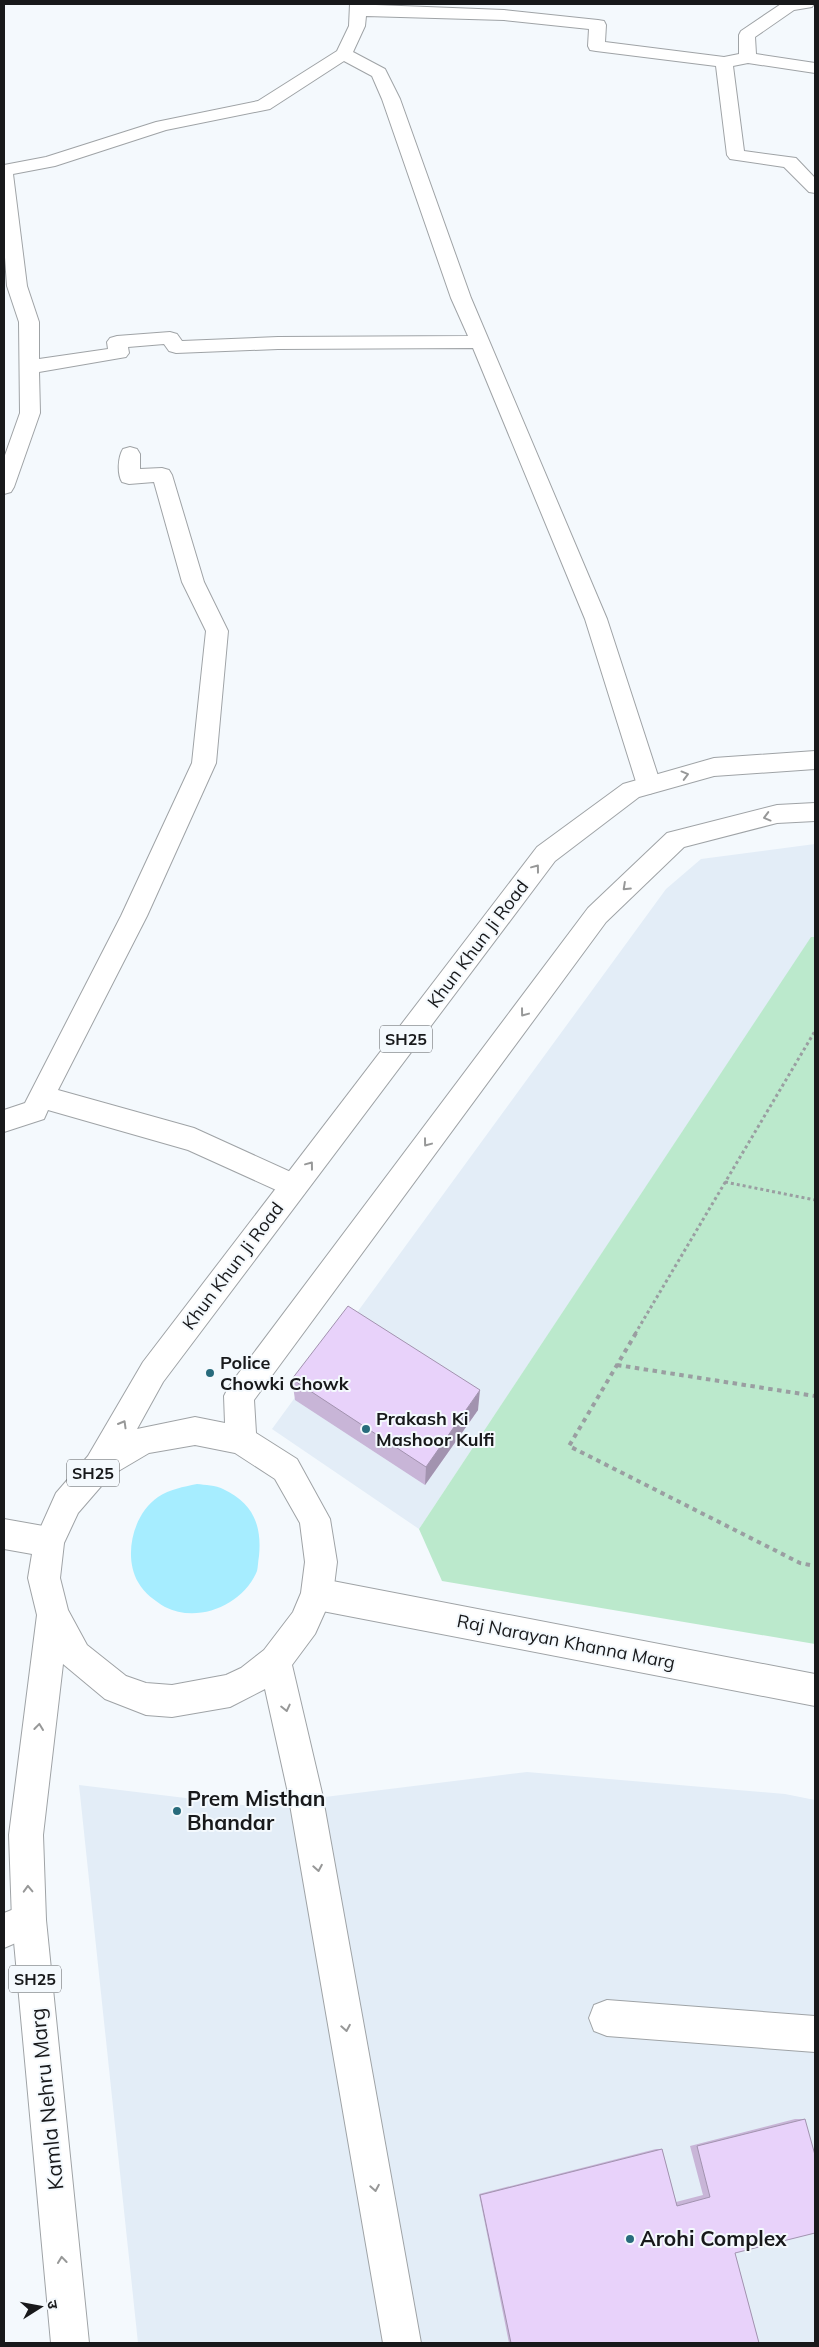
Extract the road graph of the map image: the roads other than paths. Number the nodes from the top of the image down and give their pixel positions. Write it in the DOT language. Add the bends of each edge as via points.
graph roads {
  1 [pos="806,4"];
  2 [pos="358,7"];
  3 [pos="344,54"];
  4 [pos="748,58"];
  5 [pos="724,62"];
  6 [pos="815,68"];
  7 [pos="4,171"];
  8 [pos="815,188"];
  9 [pos="13,304"];
  10 [pos="480,342"];
  11 [pos="30,367"];
  12 [pos="130,454"];
  13 [pos="4,487"];
  14 [pos="815,760"];
  15 [pos="649,785"];
  16 [pos="815,812"];
  17 [pos="41,1097"];
  18 [pos="4,1121"];
  19 [pos="294,1186"];
  20 [pos="241,1440"];
  21 [pos="98,1466"];
  22 [pos="4,1534"];
  23 [pos="49,1542"];
  24 [pos="317,1594"];
  25 [pos="53,1616"];
  26 [pos="275,1661"];
  27 [pos="815,1690"];
  28 [pos="17,1926"];
  29 [pos="607,2018"];
  30 [pos="815,2034"];
  31 [pos="70,2343"];
  32 [pos="402,2343"];
  1 -- 4 [label="street" via="790,5 747,35"];
  2 -- 3 [label="street" via="357,26"];
  2 -- 5 [label="street" via="504,15 598,25 596,46"];
  3 -- 7 [label="street" via="264,105 162,126 49,162"];
  3 -- 10 [label="street" via="379,73"];
  4 -- 5 [label="street"];
  4 -- 6 [label="street"];
  5 -- 8 [label="street" via="736,155 790,162"];
  7 -- 9 [label="street" via="16,286"];
  9 -- 11 [label="street" via="29,322"];
  10 -- 11 [label="street" via="176,347 170,338 117,342 118,353"];
  10 -- 15 [label="street" via="596,619"];
  11 -- 13 [label="street" via="30,412"];
  12 -- 17 [label="street" via="129,477 162,475 193,582 217,632 204,763 134,916"];
  15 -- 14 [label="street, Khun Khun Ji Road / SH25, one-way" via="714,767"];
  19 -- 15 [label="street, Khun Khun Ji Road / SH25, one-way" via="546,854 631,790"];
  16 -- 20 [label="street, one-way" via="776,814 676,840 596,915 239,1396"];
  17 -- 18 [label="street" via="34,1111"];
  17 -- 19 [label="street" via="194,1140"];
  21 -- 19 [label="street, Khun Khun Ji Road / SH25, one-way" via="153,1372"];
  20 -- 21 [label="street, SH25" via="195,1431 144,1440"];
  20 -- 24 [label="street, SH25" via="286,1469 315,1519 321,1562"];
  21 -- 23 [label="street, SH25" via="67,1503"];
  22 -- 23 [label="street"];
  23 -- 25 [label="street, SH25" via="44,1578"];
  24 -- 26 [label="street, SH25" via="304,1624"];
  24 -- 27 [label="street, Raj Narayan Khanna Marg"];
  25 -- 26 [label="street, SH25" via="76,1656 116,1688 146,1699 172,1701 230,1691"];
  28 -- 25 [label="street, Kamla Nehru Marg / SH25, one-way"];
  26 -- 32 [label="street, one-way" via="305,1793"];
  31 -- 28 [label="street, Kamla Nehru Marg / SH25, one-way"];
  29 -- 30 [label="street"];
}
